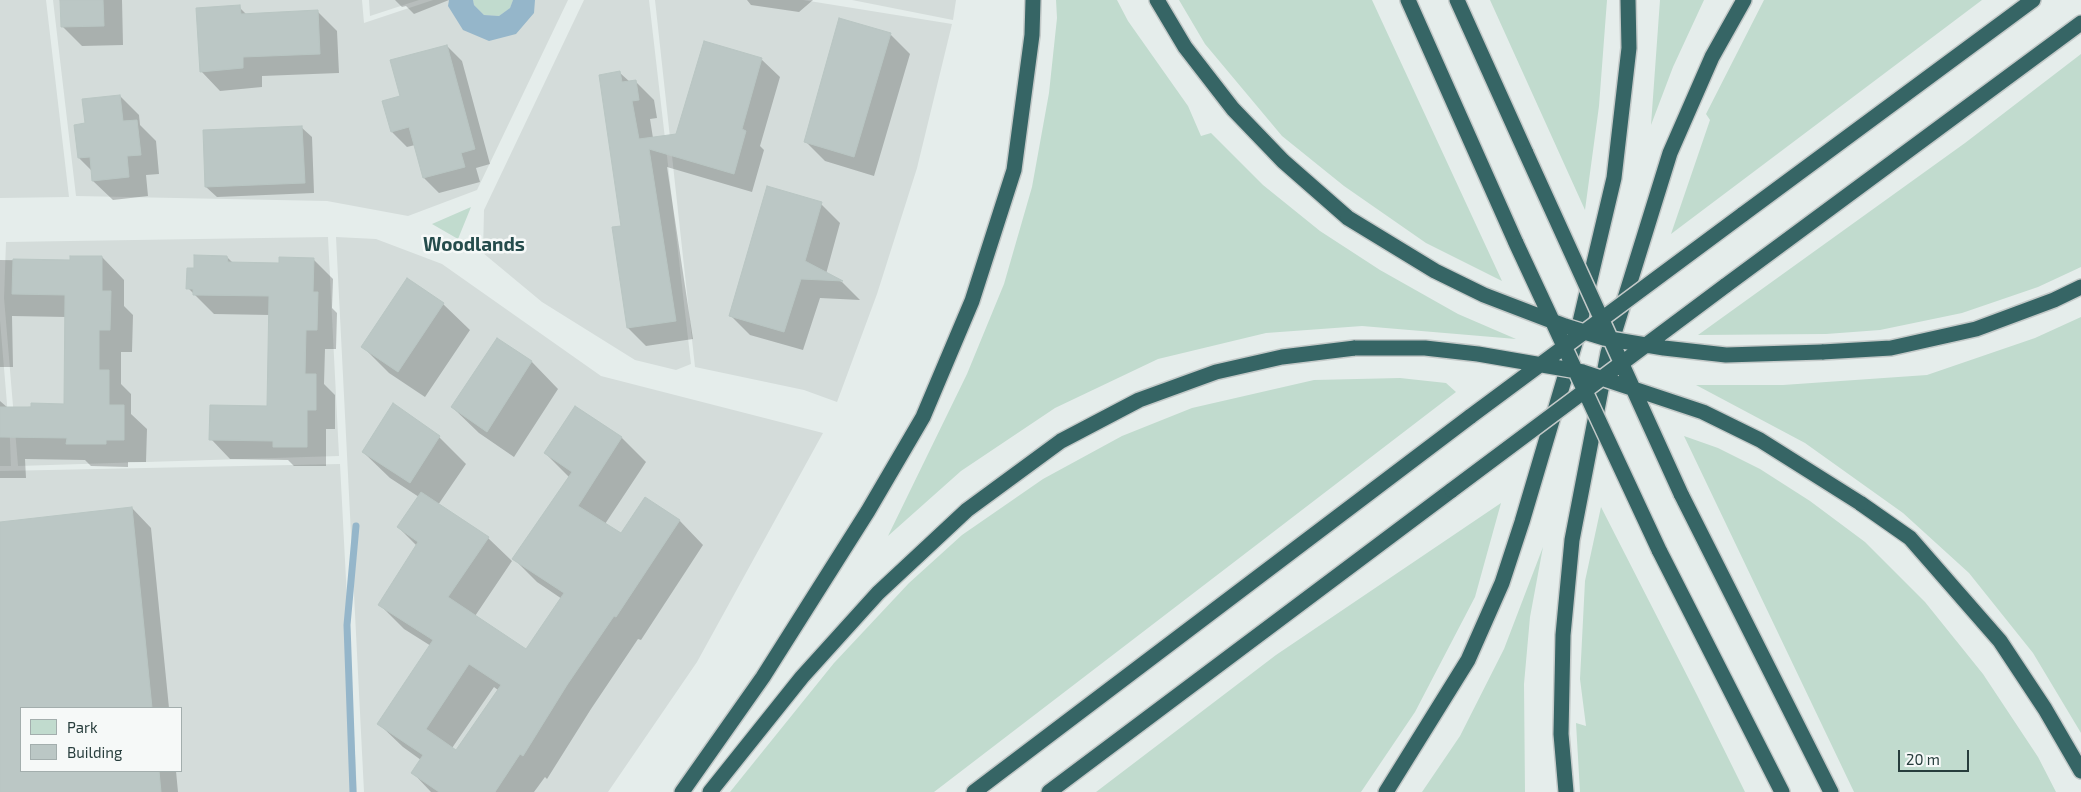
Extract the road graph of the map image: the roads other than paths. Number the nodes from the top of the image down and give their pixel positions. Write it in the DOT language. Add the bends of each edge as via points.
graph roads {
  1 [pos="1033,0"];
  2 [pos="1157,0"];
  3 [pos="1408,0"];
  4 [pos="1457,0"];
  5 [pos="1628,0"];
  6 [pos="1744,0"];
  7 [pos="2033,0"];
  8 [pos="2081,23"];
  9 [pos="2081,287"];
  10 [pos="2081,771"];
  11 [pos="682,792"];
  12 [pos="710,792"];
  13 [pos="974,792"];
  14 [pos="1048,792"];
  15 [pos="1386,792"];
  16 [pos="1566,792"];
  17 [pos="1782,792"];
  18 [pos="1831,792"];
  1 -- 11 [label="highway" via="1032,35 1014,170 972,301 923,417 763,677"];
  2 -- 9 [label="highway, bridge" via="1185,47 1232,110 1283,161 1348,218 1435,271 1484,295 1565,326 1604,338 1726,355 1891,348 1976,329"];
  3 -- 17 [label="highway, bridge" via="1516,243 1659,550"];
  4 -- 18 [label="highway, bridge" via="1681,494"];
  5 -- 15 [label="highway" via="1629,48 1614,178 1575,343 1522,522 1502,583 1468,660"];
  6 -- 16 [label="highway" via="1712,57 1670,153 1608,353 1572,540 1564,626 1561,734"];
  7 -- 13 [label="highway, bridge" via="1470,416"];
  8 -- 14 [label="highway, bridge"];
  10 -- 12 [label="highway, bridge" via="2000,641 1910,538 1768,444 1703,412 1583,372 1425,348 1355,348 1282,357 1216,372 1139,400 1061,441 967,510 878,593 802,677"];
}
